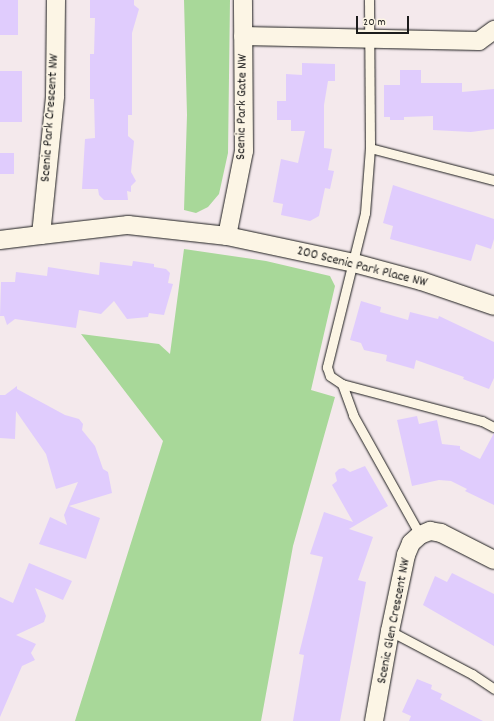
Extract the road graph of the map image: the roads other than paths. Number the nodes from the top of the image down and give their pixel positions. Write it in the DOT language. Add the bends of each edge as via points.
graph roads {
  1 [pos="56,0"];
  2 [pos="243,0"];
  3 [pos="369,0"];
  4 [pos="494,30"];
  5 [pos="243,36"];
  6 [pos="370,38"];
  7 [pos="370,148"];
  8 [pos="494,180"];
  9 [pos="41,235"];
  10 [pos="227,236"];
  11 [pos="0,240"];
  12 [pos="354,263"];
  13 [pos="494,306"];
  14 [pos="342,384"];
  15 [pos="494,427"];
  16 [pos="420,535"];
  17 [pos="494,560"];
  18 [pos="390,631"];
  19 [pos="494,689"];
  20 [pos="374,721"];
  1 -- 9 [label="street, Scenic Park Crescent NW" via="55,96"];
  2 -- 5 [label="street, Scenic Park Gate NW"];
  3 -- 6 [label="lane"];
  4 -- 6 [label="street" via="479,41"];
  5 -- 6 [label="street"];
  5 -- 10 [label="street, Scenic Park Gate NW" via="244,151"];
  6 -- 7 [label="lane"];
  7 -- 8 [label="lane"];
  7 -- 12 [label="lane" via="365,213"];
  9 -- 10 [label="street" via="128,225"];
  9 -- 11 [label="street"];
  10 -- 12 [label="street, 200 Scenic Park Place NW"];
  12 -- 13 [label="street, 200 Scenic Park Place NW" via="421,281"];
  12 -- 14 [label="lane" via="327,367 330,376"];
  14 -- 15 [label="lane" via="482,421"];
  14 -- 16 [label="lane" via="353,415"];
  16 -- 17 [label="street" via="430,531 441,532"];
  16 -- 18 [label="street, Scenic Glen Crescent NW" via="411,543 406,555"];
  18 -- 19 [label="lane" via="472,674"];
  18 -- 20 [label="street, Scenic Glen Crescent NW"];
}
